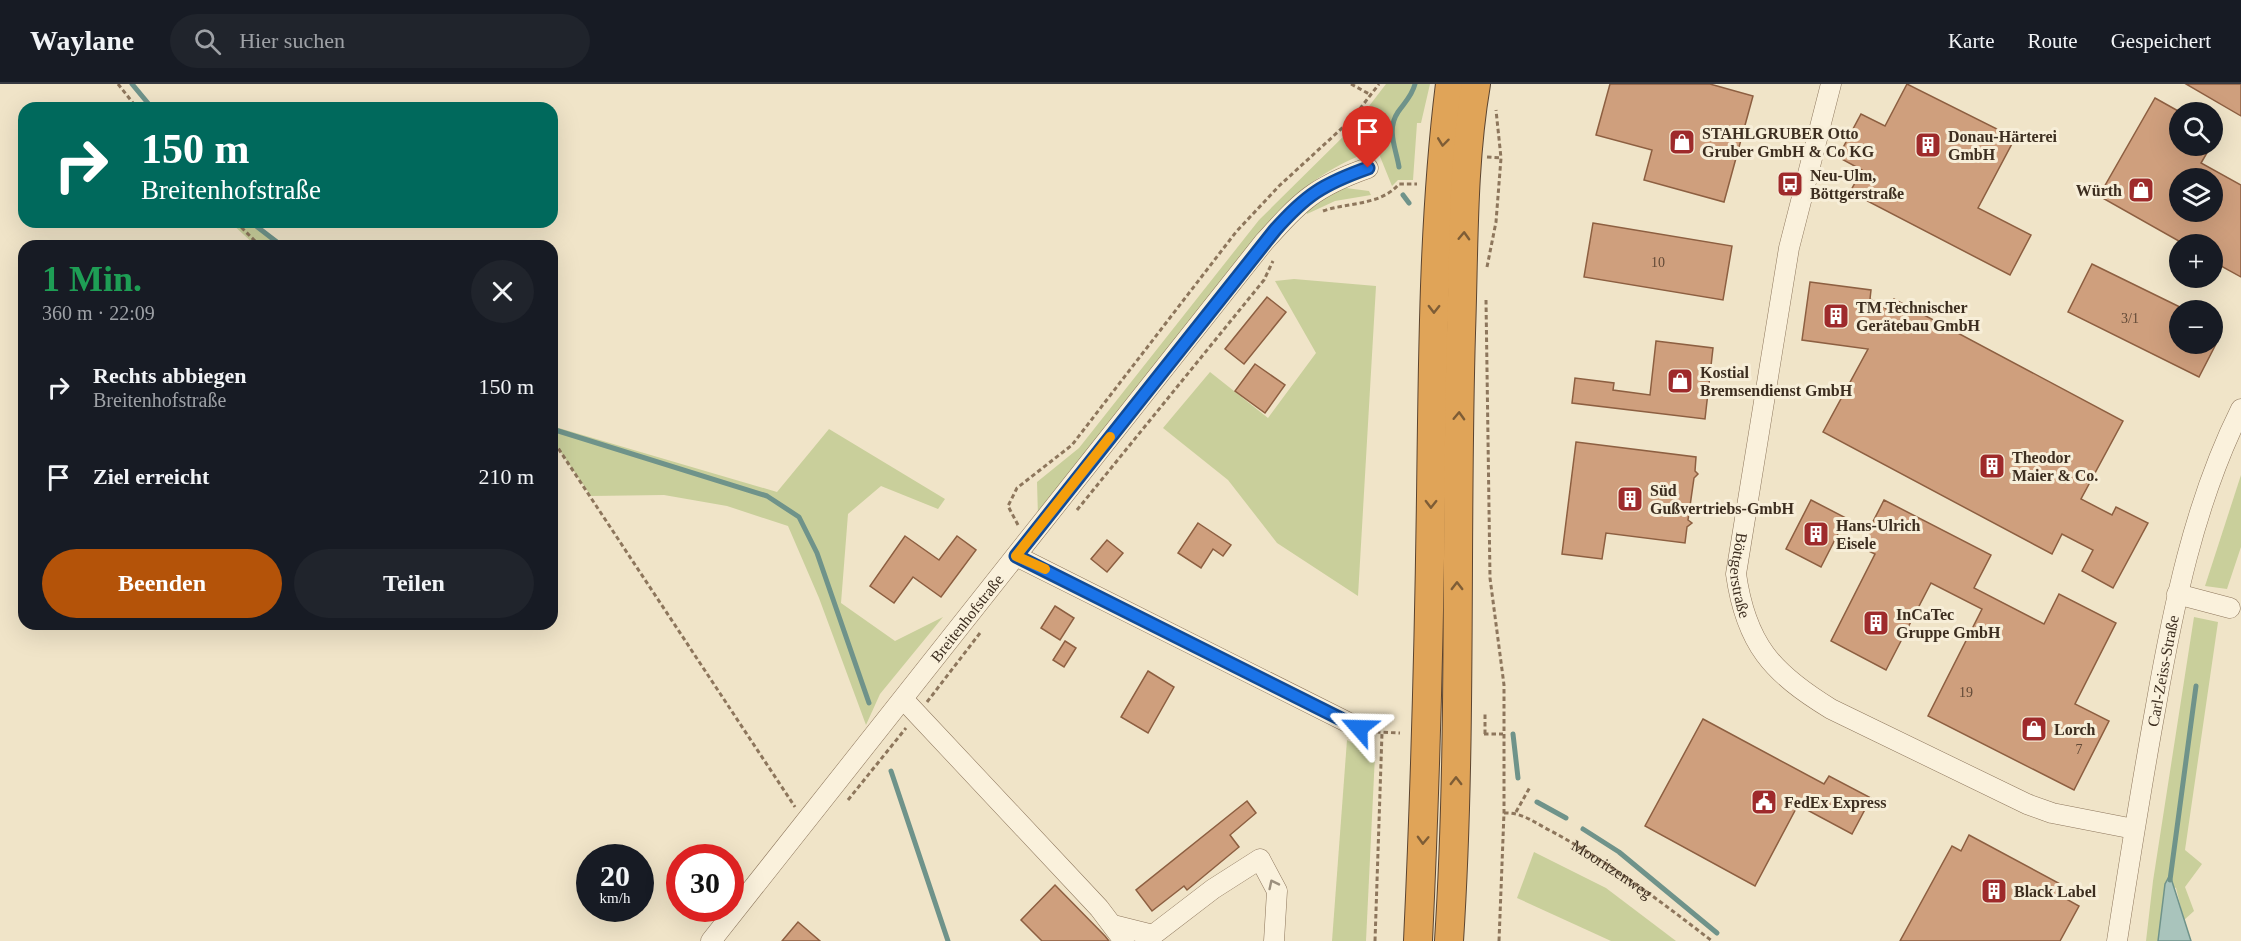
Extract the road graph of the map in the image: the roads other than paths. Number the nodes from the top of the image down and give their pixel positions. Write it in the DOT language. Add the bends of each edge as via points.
graph roads {
  1 [pos="1450,84"];
  2 [pos="1831,84"];
  3 [pos="1486,92"];
  4 [pos="1368,168"];
  5 [pos="2241,409"];
  6 [pos="1016,556"];
  7 [pos="2177,594"];
  8 [pos="2230,608"];
  9 [pos="903,700"];
  10 [pos="1359,728"];
  11 [pos="2134,829"];
  12 [pos="1113,925"];
  13 [pos="711,941"];
  14 [pos="1124,941"];
  15 [pos="1274,941"];
  16 [pos="1418,941"];
  17 [pos="1449,941"];
  18 [pos="2117,941"];
  1 -- 16 [label="highway, one-way" via="1435,251 1429,677"];
  2 -- 11 [label="street, Böttgerstraße" via="1789,248 1736,574 1741,608 1755,640 1780,672 1831,709 2027,804 2052,813"];
  17 -- 3 [label="highway, one-way" via="1455,839 1457,475 1466,181"];
  4 -- 6 [label="street, Breitenhofstraße" via="1333,180 1308,196 1286,218"];
  5 -- 7 [label="street, Carl-Zeiss-Straße" via="2215,469"];
  6 -- 9 [label="street, Breitenhofstraße"];
  6 -- 10 [label="street"];
  7 -- 8 [label="street"];
  7 -- 11 [label="street, Carl-Zeiss-Straße"];
  9 -- 12 [label="street"];
  9 -- 13 [label="street, Breitenhofstraße"];
  11 -- 18 [label="street, Carl-Zeiss-Straße"];
  12 -- 14 [label="street"];
  15 -- 12 [label="street, one-way" via="1278,891 1260,859 1152,935"];
}
